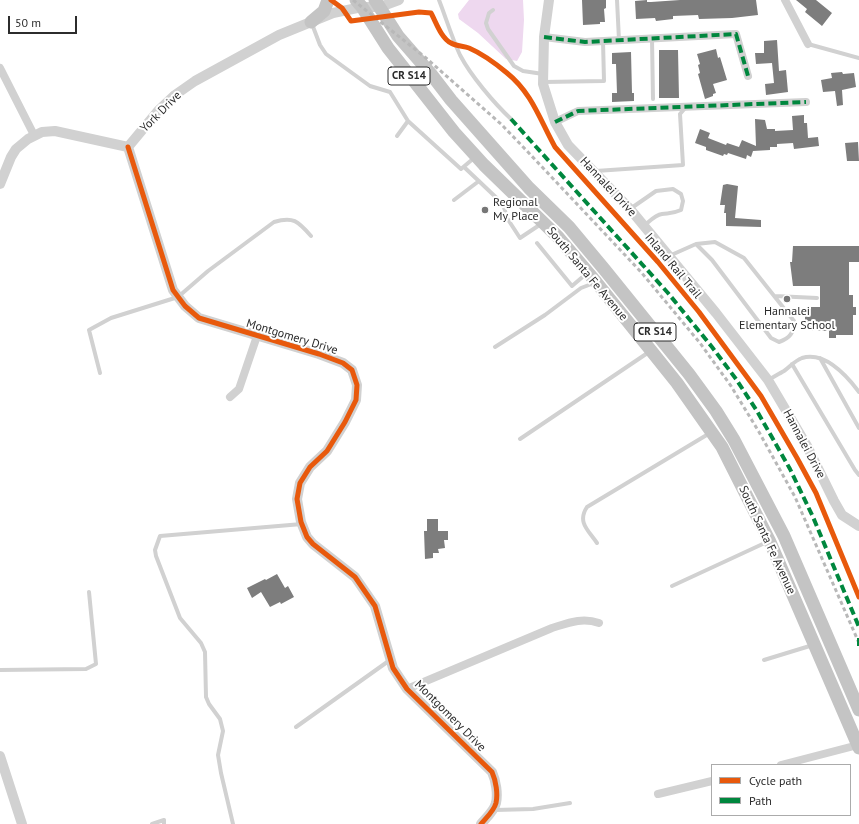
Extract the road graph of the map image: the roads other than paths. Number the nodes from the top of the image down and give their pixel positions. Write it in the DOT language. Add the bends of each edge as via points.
graph roads {
  1 [pos="328,0"];
  2 [pos="399,0"];
  3 [pos="439,0"];
  4 [pos="549,0"];
  5 [pos="617,0"];
  6 [pos="785,0"];
  7 [pos="377,2"];
  8 [pos="359,3"];
  9 [pos="493,10"];
  10 [pos="311,22"];
  11 [pos="544,37"];
  12 [pos="652,39"];
  13 [pos="619,40"];
  14 [pos="603,41"];
  15 [pos="808,44"];
  16 [pos="859,58"];
  17 [pos="0,68"];
  18 [pos="748,76"];
  19 [pos="543,78"];
  20 [pos="654,99"];
  21 [pos="806,102"];
  22 [pos="686,106"];
  23 [pos="511,119"];
  24 [pos="408,121"];
  25 [pos="555,122"];
  26 [pos="34,135"];
  27 [pos="397,136"];
  28 [pos="128,147"];
  29 [pos="476,156"];
  30 [pos="505,161"];
  31 [pos="464,167"];
  32 [pos="594,172"];
  33 [pos="479,181"];
  34 [pos="0,184"];
  35 [pos="454,200"];
  36 [pos="630,209"];
  37 [pos="543,222"];
  38 [pos="644,226"];
  39 [pos="311,236"];
  40 [pos="537,243"];
  41 [pos="696,244"];
  42 [pos="669,257"];
  43 [pos="592,278"];
  44 [pos="775,296"];
  45 [pos="178,297"];
  46 [pos="817,298"];
  47 [pos="257,336"];
  48 [pos="495,347"];
  49 [pos="651,350"];
  50 [pos="820,358"];
  51 [pos="792,364"];
  52 [pos="100,373"];
  53 [pos="768,380"];
  54 [pos="859,392"];
  55 [pos="230,397"];
  56 [pos="859,428"];
  57 [pos="712,432"];
  58 [pos="520,439"];
  59 [pos="859,475"];
  60 [pos="302,524"];
  61 [pos="859,526"];
  62 [pos="770,541"];
  63 [pos="597,543"];
  64 [pos="672,586"];
  65 [pos="89,592"];
  66 [pos="599,623"];
  67 [pos="815,644"];
  68 [pos="390,660"];
  69 [pos="764,660"];
  70 [pos="0,670"];
  71 [pos="407,689"];
  72 [pos="859,710"];
  73 [pos="296,727"];
  74 [pos="858,746"];
  75 [pos="0,756"];
  76 [pos="785,764"];
  77 [pos="3,776"];
  78 [pos="711,781"];
  79 [pos="658,794"];
  80 [pos="570,803"];
  81 [pos="492,810"];
  82 [pos="22,824"];
  83 [pos="152,824"];
  84 [pos="164,824"];
  85 [pos="233,824"];
  86 [pos="481,824"];
  1 -- 10 [label="main road" via="324,11"];
  2 -- 7 [label="street"];
  3 -- 23 [label="lane" via="464,62"];
  4 -- 11 [label="street, Hannalei Drive"];
  5 -- 13 [label="lane"];
  6 -- 15 [label="street"];
  7 -- 8 [label="street, York Drive"];
  7 -- 30 [label="main road, South Santa Fe Avenue / CR S14" via="398,36"];
  8 -- 10 [label="street, York Drive"];
  8 -- 29 [label="main road, South Santa Fe Avenue / CR S14" via="410,78"];
  8 -- 30 [label="main road" via="469,138 482,149"];
  9 -- 19 [label="lane" via="489,13 486,23 488,29 514,66"];
  10 -- 24 [label="lane" via="326,54 370,86 390,92"];
  10 -- 28 [label="street, York Drive" via="279,35 195,81 158,111"];
  11 -- 14 [label="street" via="585,42"];
  11 -- 19 [label="street, Hannalei Drive"];
  12 -- 13 [label="street"];
  12 -- 18 [label="street" via="736,34"];
  12 -- 20 [label="lane"];
  13 -- 14 [label="street"];
  14 -- 19 [label="lane" via="604,81"];
  15 -- 16 [label="lane"];
  17 -- 26 [label="street"];
  19 -- 25 [label="street, Hannalei Drive"];
  21 -- 22 [label="street"];
  22 -- 25 [label="street" via="578,111"];
  22 -- 32 [label="lane" via="680,114 683,165"];
  24 -- 27 [label="lane"];
  24 -- 31 [label="lane" via="461,170"];
  25 -- 32 [label="street, Hannalei Drive" via="568,145"];
  26 -- 28 [label="street" via="55,131"];
  26 -- 34 [label="street" via="16,149"];
  28 -- 45 [label="street, Montgomery Drive" via="173,290"];
  29 -- 31 [label="lane"];
  29 -- 37 [label="main road, South Santa Fe Avenue / CR S14"];
  30 -- 72 [label="main road, South Santa Fe Avenue / CR S14" via="569,227 604,269 689,374 734,440 784,536"];
  31 -- 33 [label="lane"];
  32 -- 36 [label="street, Hannalei Drive"];
  33 -- 35 [label="lane"];
  33 -- 37 [label="lane" via="503,204 507,218 520,238"];
  36 -- 38 [label="street, Hannalei Drive"];
  36 -- 38 [label="lane" via="656,191 673,189 681,194 681,210 661,214"];
  37 -- 43 [label="main road, South Santa Fe Avenue / CR S14"];
  38 -- 42 [label="street, Hannalei Drive"];
  39 -- 45 [label="lane" via="292,219 284,218 274,222 208,271"];
  40 -- 43 [label="lane" via="572,286"];
  41 -- 42 [label="lane"];
  41 -- 44 [label="lane" via="715,242 744,258"];
  41 -- 44 [label="lane" via="712,260 771,338 779,342 788,338 794,330 794,321"];
  42 -- 53 [label="street, Hannalei Drive"];
  43 -- 48 [label="lane" via="545,315"];
  43 -- 49 [label="main road, South Santa Fe Avenue / CR S14"];
  44 -- 46 [label="lane"];
  45 -- 47 [label="street, Montgomery Drive" via="199,318"];
  45 -- 52 [label="lane" via="111,318 90,330"];
  47 -- 55 [label="street" via="239,389"];
  47 -- 60 [label="street, Montgomery Drive" via="343,363 352,370 357,385 356,400 345,422 327,451 310,467 300,483 297,499"];
  49 -- 57 [label="main road, South Santa Fe Avenue / CR S14"];
  49 -- 58 [label="lane"];
  50 -- 51 [label="lane" via="811,356"];
  50 -- 54 [label="lane" via="849,379"];
  50 -- 56 [label="lane"];
  51 -- 53 [label="lane"];
  51 -- 59 [label="lane"];
  53 -- 61 [label="street, Hannalei Drive" via="808,446 842,515"];
  57 -- 62 [label="main road, South Santa Fe Avenue / CR S14"];
  57 -- 63 [label="lane" via="587,507 582,518 583,523"];
  60 -- 68 [label="street, Montgomery Drive" via="313,544 355,577 375,606"];
  60 -- 85 [label="lane" via="160,536 155,550 180,618 201,643 205,652 206,697 220,719 223,731 218,755"];
  62 -- 64 [label="lane"];
  62 -- 67 [label="main road, South Santa Fe Avenue / CR S14"];
  65 -- 70 [label="lane" via="96,664 86,669"];
  66 -- 71 [label="street" via="590,620 572,621"];
  67 -- 69 [label="lane"];
  67 -- 74 [label="main road, South Santa Fe Avenue / CR S14"];
  68 -- 71 [label="street, Montgomery Drive"];
  68 -- 73 [label="lane"];
  71 -- 81 [label="street, Montgomery Drive" via="492,772 496,780 496,802"];
  74 -- 76 [label="street"];
  75 -- 77 [label="street"];
  77 -- 82 [label="street"];
  78 -- 79 [label="street"];
  80 -- 81 [label="lane" via="533,809"];
  81 -- 86 [label="street, Montgomery Drive"];
  83 -- 84 [label="lane" via="164,820"];
}
